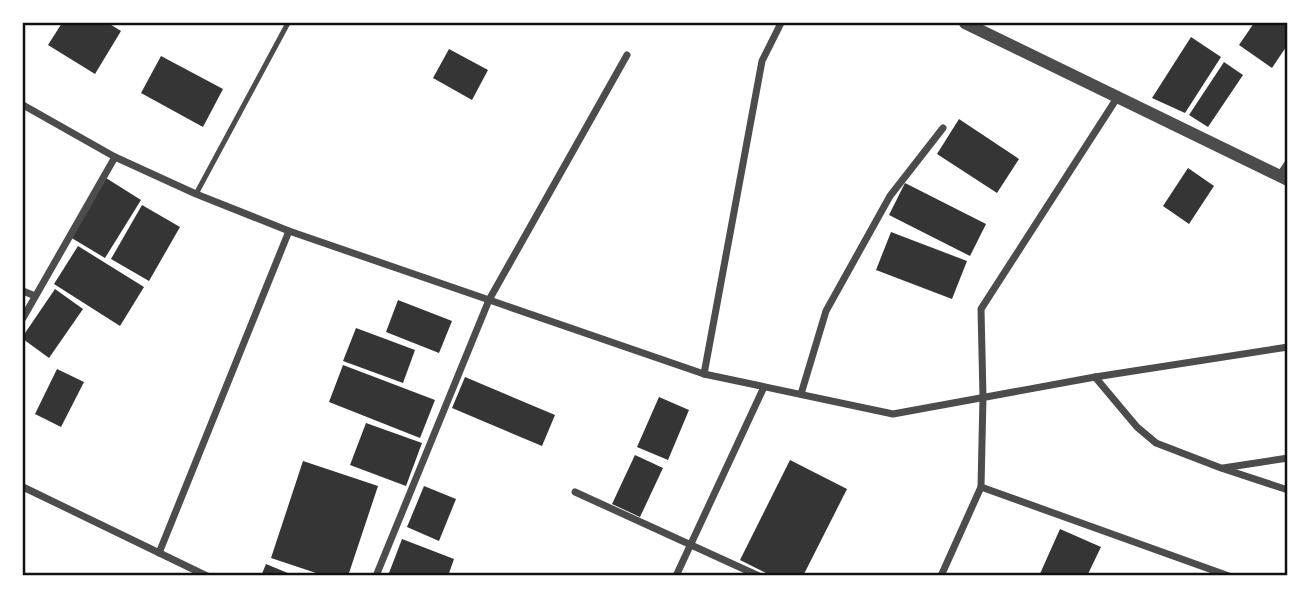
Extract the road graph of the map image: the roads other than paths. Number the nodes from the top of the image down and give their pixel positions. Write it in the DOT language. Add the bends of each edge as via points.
graph roads {
  1 [pos="288,23"];
  2 [pos="781,23"];
  3 [pos="965,23"];
  4 [pos="983,26"];
  5 [pos="627,55"];
  6 [pos="1117,98"];
  7 [pos="23,105"];
  8 [pos="943,128"];
  9 [pos="115,157"];
  10 [pos="1288,163"];
  11 [pos="1284,178"];
  12 [pos="197,194"];
  13 [pos="289,232"];
  14 [pos="23,291"];
  15 [pos="35,296"];
  16 [pos="489,300"];
  17 [pos="23,318"];
  18 [pos="1288,347"];
  19 [pos="704,374"];
  20 [pos="1095,377"];
  21 [pos="764,387"];
  22 [pos="801,394"];
  23 [pos="983,397"];
  24 [pos="1288,458"];
  25 [pos="1221,468"];
  26 [pos="981,486"];
  27 [pos="23,487"];
  28 [pos="1288,490"];
  29 [pos="575,492"];
  30 [pos="692,544"];
  31 [pos="159,553"];
  32 [pos="207,576"];
  33 [pos="376,576"];
  34 [pos="676,576"];
  35 [pos="759,576"];
  36 [pos="941,576"];
  37 [pos="1229,576"];
  1 -- 12 [label="lane"];
  2 -- 19 [label="street" via="762,61"];
  3 -- 4 [label="street"];
  4 -- 6 [label="street"];
  5 -- 16 [label="street"];
  6 -- 11 [label="street"];
  6 -- 23 [label="street" via="981,309"];
  7 -- 9 [label="street"];
  8 -- 22 [label="street" via="890,196 826,311"];
  9 -- 12 [label="street"];
  9 -- 15 [label="street"];
  10 -- 11 [label="street"];
  12 -- 13 [label="street"];
  13 -- 16 [label="street"];
  13 -- 31 [label="street"];
  14 -- 15 [label="street"];
  15 -- 17 [label="street"];
  16 -- 19 [label="street"];
  16 -- 33 [label="street"];
  18 -- 20 [label="street"];
  19 -- 21 [label="street"];
  20 -- 23 [label="street"];
  20 -- 25 [label="street" via="1156,443"];
  21 -- 22 [label="street"];
  21 -- 30 [label="street"];
  22 -- 23 [label="street" via="893,414"];
  23 -- 26 [label="street"];
  24 -- 25 [label="street"];
  25 -- 28 [label="street"];
  26 -- 36 [label="street"];
  26 -- 37 [label="street"];
  27 -- 31 [label="street"];
  29 -- 30 [label="street"];
  30 -- 34 [label="street"];
  30 -- 35 [label="street"];
  31 -- 32 [label="street"];
}
